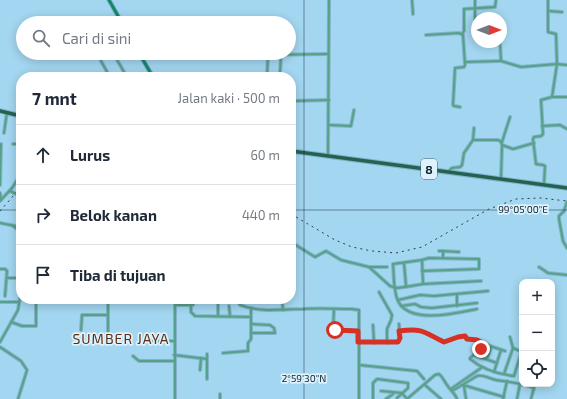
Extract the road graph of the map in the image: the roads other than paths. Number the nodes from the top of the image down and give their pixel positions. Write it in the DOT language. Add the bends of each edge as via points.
graph roads {
  1 [pos="109,0"];
  2 [pos="329,0"];
  3 [pos="412,0"];
  4 [pos="475,0"];
  5 [pos="496,0"];
  6 [pos="548,0"];
  7 [pos="475,8"];
  8 [pos="548,11"];
  9 [pos="475,12"];
  10 [pos="562,12"];
  11 [pos="413,14"];
  12 [pos="118,16"];
  13 [pos="462,34"];
  14 [pos="426,35"];
  15 [pos="500,48"];
  16 [pos="296,54"];
  17 [pos="328,54"];
  18 [pos="101,60"];
  19 [pos="117,60"];
  20 [pos="144,60"];
  21 [pos="268,60"];
  22 [pos="281,60"];
  23 [pos="501,61"];
  24 [pos="465,62"];
  25 [pos="557,64"];
  26 [pos="567,65"];
  27 [pos="107,72"];
  28 [pos="124,72"];
  29 [pos="150,72"];
  30 [pos="268,72"];
  31 [pos="280,72"];
  32 [pos="552,97"];
  33 [pos="567,97"];
  34 [pos="329,100"];
  35 [pos="296,101"];
  36 [pos="460,107"];
  37 [pos="354,110"];
  38 [pos="0,111"];
  39 [pos="7,112"];
  40 [pos="16,115"];
  41 [pos="510,117"];
  42 [pos="329,125"];
  43 [pos="542,126"];
  44 [pos="474,128"];
  45 [pos="567,129"];
  46 [pos="4,133"];
  47 [pos="473,140"];
  48 [pos="500,142"];
  49 [pos="534,143"];
  50 [pos="1,144"];
  51 [pos="502,146"];
  52 [pos="0,152"];
  53 [pos="296,152"];
  54 [pos="328,155"];
  55 [pos="449,171"];
  56 [pos="501,179"];
  57 [pos="16,182"];
  58 [pos="0,185"];
  59 [pos="544,185"];
  60 [pos="567,188"];
  61 [pos="10,191"];
  62 [pos="0,193"];
  63 [pos="16,194"];
  64 [pos="0,201"];
  65 [pos="567,202"];
  66 [pos="565,212"];
  67 [pos="0,223"];
  68 [pos="12,225"];
  69 [pos="16,226"];
  70 [pos="16,228"];
  71 [pos="296,245"];
  72 [pos="567,248"];
  73 [pos="439,251"];
  74 [pos="443,251"];
  75 [pos="459,252"];
  76 [pos="443,258"];
  77 [pos="422,260"];
  78 [pos="404,263"];
  79 [pos="369,267"];
  80 [pos="387,267"];
  81 [pos="539,267"];
  82 [pos="0,269"];
  83 [pos="422,270"];
  84 [pos="567,274"];
  85 [pos="7,278"];
  86 [pos="16,278"];
  87 [pos="481,281"];
  88 [pos="423,284"];
  89 [pos="405,287"];
  90 [pos="395,288"];
  91 [pos="488,291"];
  92 [pos="379,292"];
  93 [pos="457,294"];
  94 [pos="5,296"];
  95 [pos="398,300"];
  96 [pos="0,302"];
  97 [pos="16,302"];
  98 [pos="19,304"];
  99 [pos="36,304"];
  100 [pos="108,304"];
  101 [pos="193,304"];
  102 [pos="218,304"];
  103 [pos="239,304"];
  104 [pos="282,304"];
  105 [pos="476,304"];
  106 [pos="175,305"];
  107 [pos="191,305"];
  108 [pos="230,306"];
  109 [pos="402,306"];
  110 [pos="457,306"];
  111 [pos="251,308"];
  112 [pos="334,309"];
  113 [pos="477,309"];
  114 [pos="283,310"];
  115 [pos="108,315"];
  116 [pos="218,316"];
  117 [pos="230,316"];
  118 [pos="251,317"];
  119 [pos="11,322"];
  120 [pos="251,324"];
  121 [pos="399,324"];
  122 [pos="373,325"];
  123 [pos="81,330"];
  124 [pos="358,331"];
  125 [pos="399,331"];
  126 [pos="251,333"];
  127 [pos="0,335"];
  128 [pos="3,335"];
  129 [pos="510,337"];
  130 [pos="144,341"];
  131 [pos="174,341"];
  132 [pos="0,342"];
  133 [pos="108,342"];
  134 [pos="358,342"];
  135 [pos="374,343"];
  136 [pos="387,343"];
  137 [pos="486,345"];
  138 [pos="491,347"];
  139 [pos="1,348"];
  140 [pos="512,348"];
  141 [pos="501,350"];
  142 [pos="505,352"];
  143 [pos="223,353"];
  144 [pos="207,354"];
  145 [pos="174,355"];
  146 [pos="474,355"];
  147 [pos="133,356"];
  148 [pos="201,358"];
  149 [pos="207,358"];
  150 [pos="487,359"];
  151 [pos="174,361"];
  152 [pos="497,363"];
  153 [pos="359,365"];
  154 [pos="481,368"];
  155 [pos="200,370"];
  156 [pos="494,372"];
  157 [pos="504,375"];
  158 [pos="424,378"];
  159 [pos="207,379"];
  160 [pos="507,381"];
  161 [pos="519,384"];
  162 [pos="425,385"];
  163 [pos="463,385"];
  164 [pos="519,387"];
  165 [pos="530,387"];
  166 [pos="534,388"];
  167 [pos="452,390"];
  168 [pos="381,391"];
  169 [pos="393,393"];
  170 [pos="220,394"];
  171 [pos="402,394"];
  172 [pos="503,398"];
  173 [pos="18,399"];
  174 [pos="175,399"];
  175 [pos="220,399"];
  176 [pos="359,399"];
  177 [pos="373,399"];
  178 [pos="386,399"];
  179 [pos="397,399"];
  180 [pos="407,399"];
  181 [pos="441,399"];
  182 [pos="457,399"];
  183 [pos="466,399"];
  184 [pos="517,399"];
  185 [pos="531,399"];
  1 -- 12 [label="main road"];
  2 -- 17 [label="street"];
  3 -- 11 [label="street"];
  4 -- 7 [label="street"];
  5 -- 7 [label="street" via="496,7"];
  6 -- 8 [label="street"];
  7 -- 9 [label="street"];
  7 -- 13 [label="street" via="464,9"];
  8 -- 10 [label="street"];
  8 -- 25 [label="street" via="548,32 556,34"];
  13 -- 14 [label="street"];
  13 -- 24 [label="street"];
  15 -- 23 [label="street"];
  16 -- 17 [label="street"];
  17 -- 34 [label="street"];
  18 -- 27 [label="street"];
  19 -- 28 [label="street"];
  20 -- 29 [label="main road"];
  21 -- 30 [label="street"];
  22 -- 31 [label="street"];
  23 -- 24 [label="street"];
  23 -- 25 [label="street" via="521,67"];
  24 -- 36 [label="street" via="464,67 455,69 453,105"];
  25 -- 26 [label="street"];
  25 -- 32 [label="street"];
  32 -- 33 [label="street"];
  32 -- 43 [label="street" via="541,100"];
  34 -- 35 [label="street"];
  34 -- 42 [label="street"];
  37 -- 42 [label="street" via="351,126"];
  38 -- 39 [label="highway"];
  39 -- 40 [label="highway"];
  39 -- 46 [label="street"];
  41 -- 48 [label="street" via="503,141"];
  42 -- 54 [label="street"];
  43 -- 45 [label="street" via="560,125"];
  43 -- 49 [label="street" via="542,136 534,138"];
  44 -- 47 [label="street"];
  47 -- 48 [label="street"];
  47 -- 55 [label="street" via="464,153 462,165"];
  48 -- 51 [label="street"];
  49 -- 51 [label="street" via="513,149"];
  49 -- 59 [label="street" via="536,164 545,166"];
  50 -- 52 [label="street"];
  51 -- 56 [label="street"];
  52 -- 58 [label="street"];
  53 -- 54 [label="highway, 8"];
  54 -- 55 [label="highway, 8"];
  55 -- 56 [label="highway, 8"];
  56 -- 59 [label="highway, 8"];
  57 -- 61 [label="street"];
  59 -- 60 [label="highway, 8"];
  61 -- 63 [label="street"];
  61 -- 64 [label="street"];
  62 -- 64 [label="street"];
  65 -- 66 [label="street"];
  66 -- 72 [label="street" via="559,216 559,220"];
  67 -- 68 [label="street"];
  68 -- 69 [label="street"];
  68 -- 70 [label="street"];
  71 -- 79 [label="street" via="315,257 326,251 341,260"];
  73 -- 74 [label="street"];
  74 -- 75 [label="street"];
  74 -- 76 [label="street"];
  76 -- 77 [label="street"];
  76 -- 83 [label="street" via="479,259 479,269"];
  77 -- 78 [label="street"];
  77 -- 83 [label="street"];
  78 -- 89 [label="street"];
  78 -- 90 [label="street" via="393,264"];
  79 -- 80 [label="street"];
  79 -- 90 [label="street" via="388,285"];
  81 -- 84 [label="street" via="548,273"];
  82 -- 85 [label="street" via="7,270"];
  83 -- 88 [label="street"];
  85 -- 86 [label="street"];
  85 -- 94 [label="street"];
  87 -- 88 [label="street"];
  88 -- 89 [label="street"];
  89 -- 90 [label="street"];
  90 -- 95 [label="street"];
  91 -- 93 [label="street"];
  92 -- 136 [label="street" via="392,315 387,330"];
  93 -- 95 [label="street" via="420,295"];
  93 -- 110 [label="street"];
  95 -- 109 [label="street"];
  96 -- 97 [label="street"];
  98 -- 119 [label="street"];
  99 -- 119 [label="street" via="36,326 22,326"];
  100 -- 115 [label="street"];
  101 -- 107 [label="street"];
  102 -- 116 [label="street"];
  103 -- 111 [label="street"];
  104 -- 114 [label="street"];
  105 -- 110 [label="street"];
  106 -- 107 [label="street"];
  106 -- 131 [label="street"];
  107 -- 116 [label="street" via="193,315"];
  108 -- 117 [label="street"];
  109 -- 110 [label="street"];
  109 -- 113 [label="street" via="413,313 428,316"];
  111 -- 114 [label="street"];
  111 -- 118 [label="street"];
  112 -- 114 [label="street"];
  112 -- 124 [label="street" via="333,330"];
  112 -- 124 [label="street" via="359,310"];
  115 -- 123 [label="street" via="82,315"];
  115 -- 133 [label="street"];
  116 -- 117 [label="street"];
  117 -- 118 [label="street"];
  118 -- 120 [label="street"];
  119 -- 128 [label="street"];
  120 -- 126 [label="street"];
  120 -- 126 [label="street" via="270,325 275,333"];
  121 -- 125 [label="street"];
  122 -- 135 [label="street"];
  124 -- 134 [label="street"];
  125 -- 136 [label="street" via="398,342"];
  125 -- 137 [label="street" via="414,329 444,342 465,336"];
  126 -- 143 [label="street" via="248,352"];
  127 -- 128 [label="street"];
  128 -- 132 [label="street"];
  129 -- 140 [label="street"];
  130 -- 131 [label="street"];
  131 -- 145 [label="street"];
  134 -- 135 [label="street"];
  134 -- 153 [label="street"];
  135 -- 136 [label="street"];
  137 -- 138 [label="street"];
  137 -- 146 [label="street"];
  138 -- 141 [label="street"];
  138 -- 150 [label="street"];
  139 -- 173 [label="street" via="21,361 27,370"];
  140 -- 157 [label="street"];
  140 -- 157 [label="street" via="521,352 515,375"];
  141 -- 142 [label="street"];
  141 -- 152 [label="street"];
  144 -- 149 [label="street"];
  145 -- 148 [label="street"];
  145 -- 151 [label="street"];
  146 -- 150 [label="street"];
  146 -- 154 [label="street" via="470,359"];
  147 -- 151 [label="street" via="139,361"];
  148 -- 149 [label="street"];
  148 -- 155 [label="street"];
  149 -- 159 [label="street"];
  150 -- 152 [label="street"];
  151 -- 174 [label="street"];
  152 -- 156 [label="street"];
  153 -- 158 [label="street" via="417,370"];
  153 -- 176 [label="street"];
  154 -- 156 [label="street"];
  154 -- 167 [label="street"];
  156 -- 157 [label="street"];
  160 -- 161 [label="street"];
  160 -- 163 [label="street" via="482,375"];
  160 -- 172 [label="street"];
  162 -- 167 [label="street" via="435,375 440,374"];
  162 -- 180 [label="street"];
  162 -- 181 [label="street"];
  163 -- 167 [label="street"];
  163 -- 172 [label="street"];
  163 -- 183 [label="street"];
  164 -- 184 [label="street"];
  165 -- 166 [label="street"];
  166 -- 185 [label="street"];
  167 -- 182 [label="street"];
  168 -- 169 [label="street"];
  169 -- 171 [label="street"];
  169 -- 178 [label="street"];
  169 -- 179 [label="street"];
  170 -- 175 [label="street"];
  171 -- 177 [label="street" via="408,388 408,383 378,379 373,383"];
  171 -- 179 [label="street"];
  171 -- 180 [label="street"];
}
